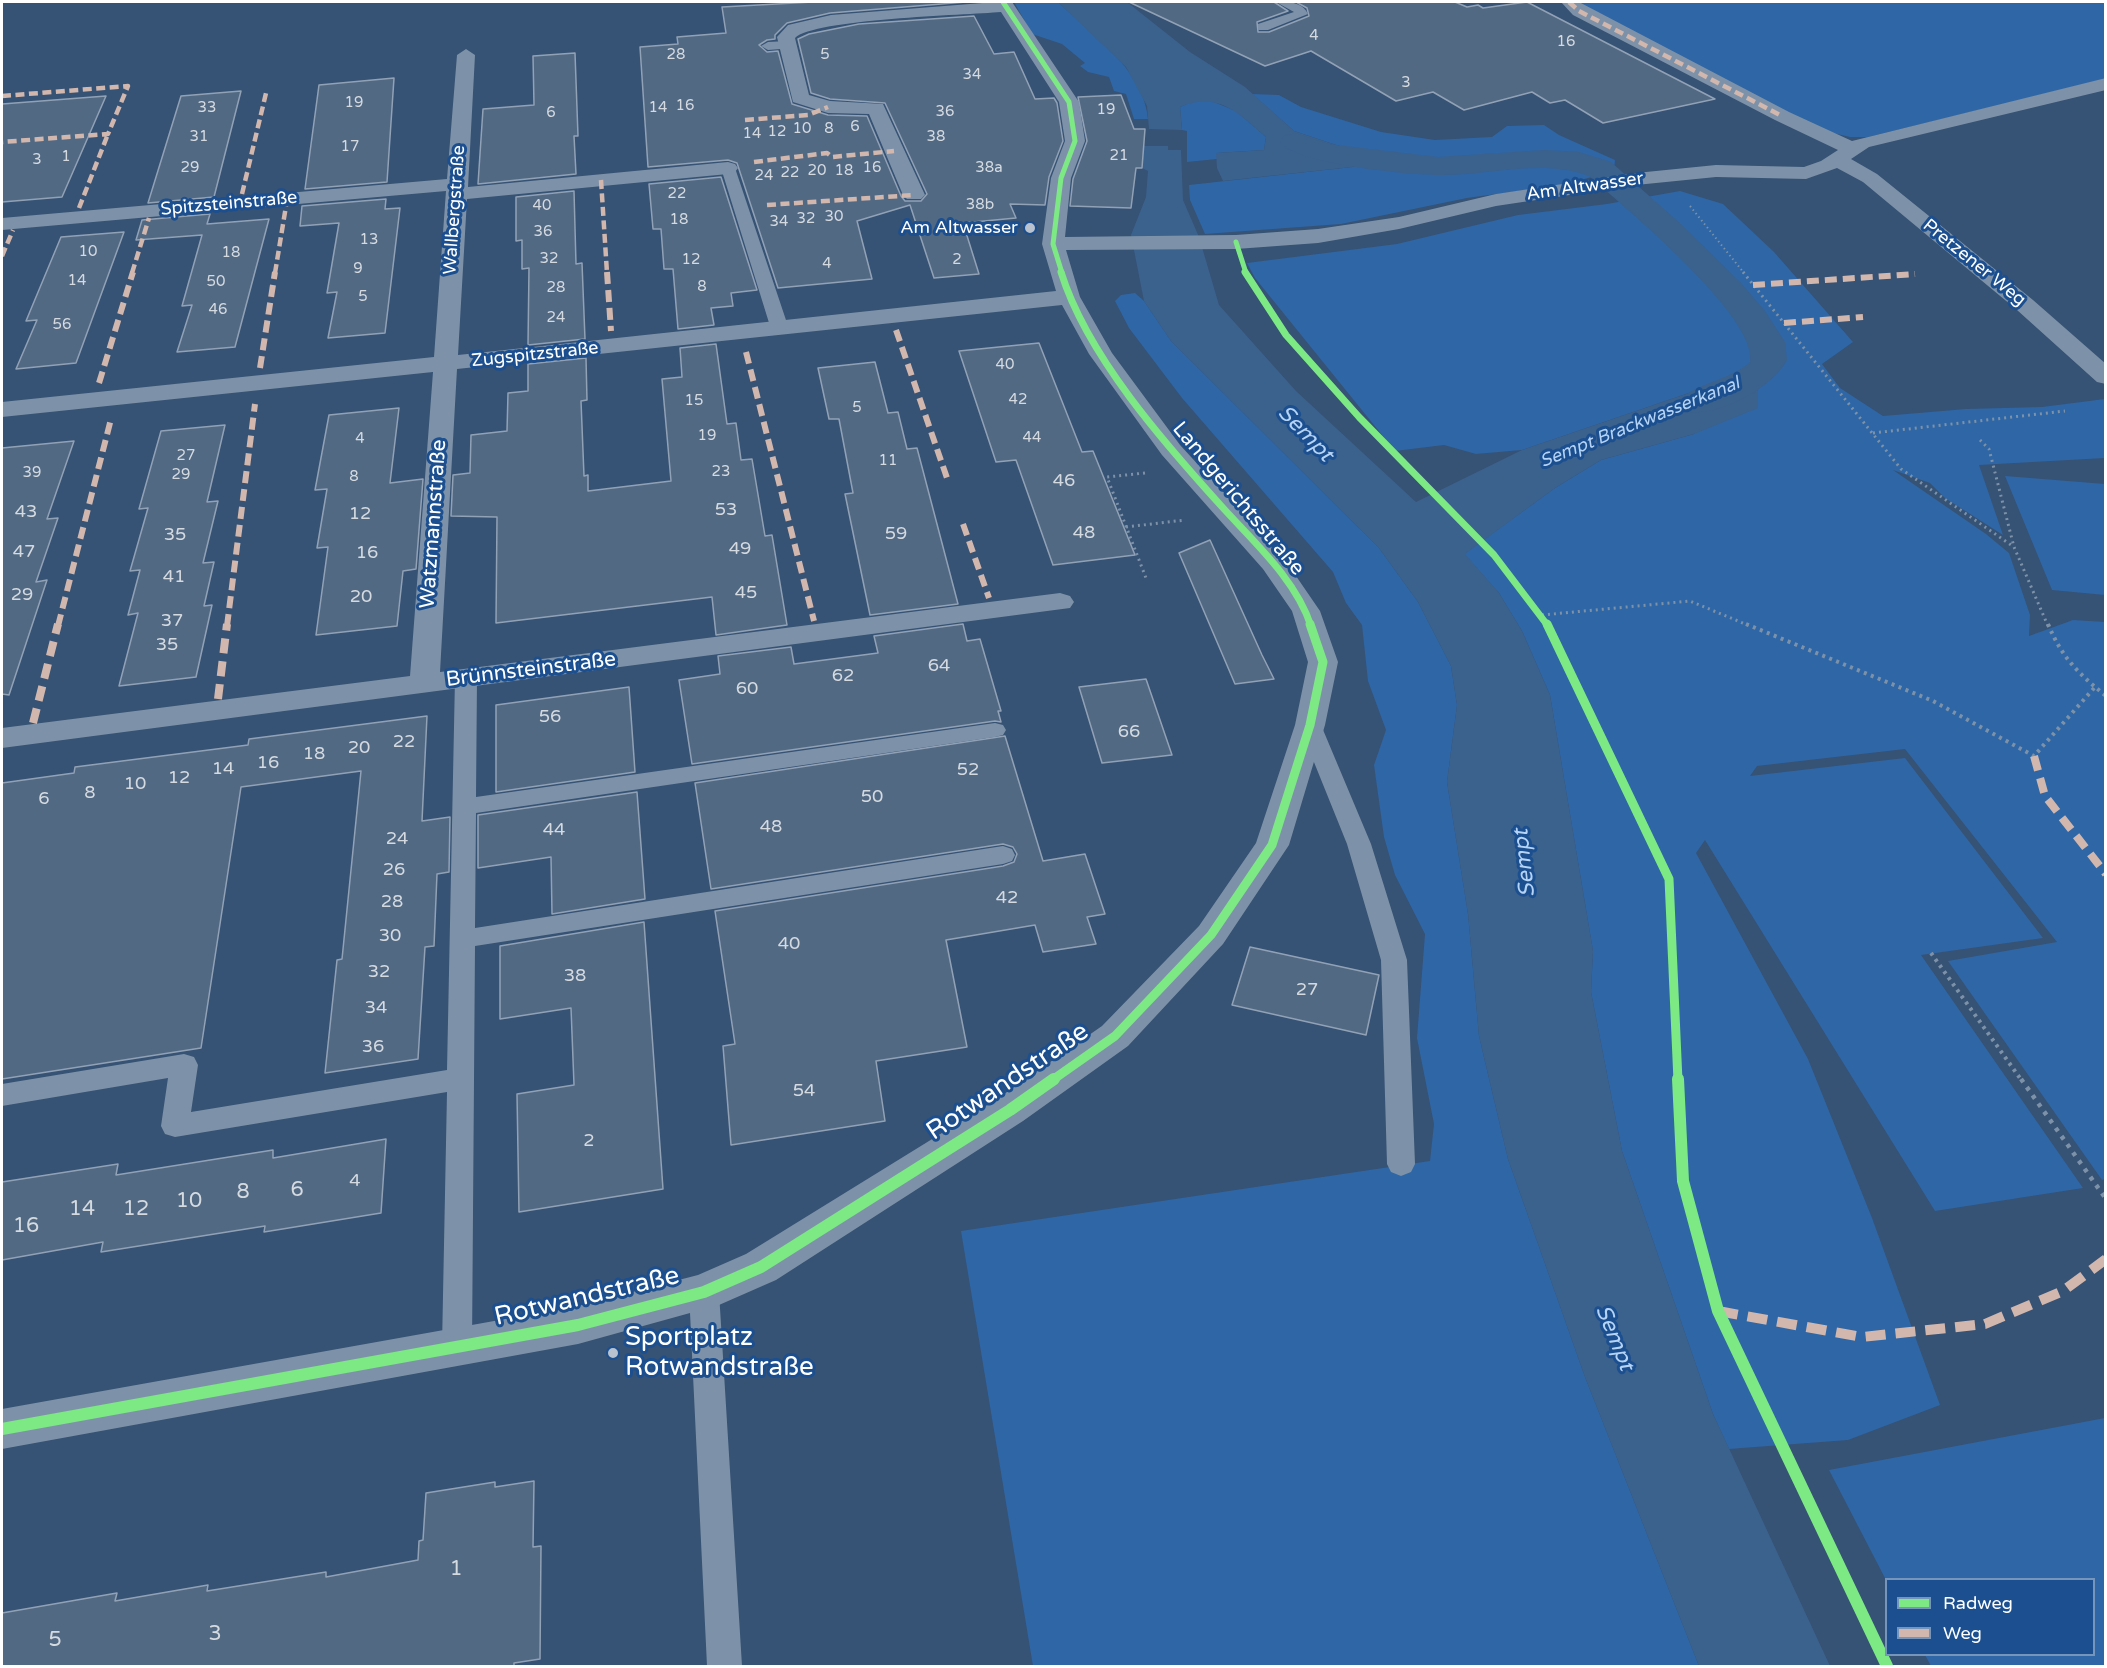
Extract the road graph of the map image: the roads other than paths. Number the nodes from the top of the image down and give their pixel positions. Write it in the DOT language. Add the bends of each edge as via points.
graph roads {
  1 [pos="1282,2"];
  2 [pos="1569,2"];
  3 [pos="1005,4"];
  4 [pos="1263,27"];
  5 [pos="788,45"];
  6 [pos="768,46"];
  7 [pos="466,55"];
  8 [pos="2106,84"];
  9 [pos="1843,153"];
  10 [pos="728,168"];
  11 [pos="457,188"];
  12 [pos="914,195"];
  13 [pos="2,224"];
  14 [pos="1053,244"];
  15 [pos="1068,297"];
  16 [pos="779,326"];
  17 [pos="445,365"];
  18 [pos="2106,377"];
  19 [pos="2,410"];
  20 [pos="1060,602"];
  21 [pos="466,678"];
  22 [pos="423,684"];
  23 [pos="1310,725"];
  24 [pos="995,730"];
  25 [pos="2,738"];
  26 [pos="464,807"];
  27 [pos="1003,855"];
  28 [pos="462,939"];
  29 [pos="1115,1036"];
  30 [pos="461,1079"];
  31 [pos="2,1095"];
  32 [pos="1401,1164"];
  33 [pos="704,1292"];
  34 [pos="457,1346"];
  35 [pos="2,1429"];
  36 [pos="725,1666"];
  1 -- 4 [label="lane" via="1302,14"];
  2 -- 9 [label="street, Pretzener Weg"];
  3 -- 5 [label="street" via="831,20 794,29 786,37"];
  3 -- 14 [label="street, Landgerichtsstraße" via="1069,102 1075,141 1061,178"];
  5 -- 6 [label="lane"];
  5 -- 12 [label="street" via="800,98 828,107 876,108"];
  7 -- 11 [label="street, Wallbergstraße"];
  8 -- 9 [label="street, Am Altwasser" via="1880,138"];
  9 -- 14 [label="street, Am Altwasser" via="1806,173 1716,171 1636,178 1496,200 1399,223 1318,236"];
  9 -- 18 [label="street, Pretzener Weg" via="2025,304"];
  10 -- 11 [label="street, Spitzsteinstraße"];
  10 -- 16 [label="lane"];
  11 -- 13 [label="street, Spitzsteinstraße"];
  11 -- 17 [label="street, Wallbergstraße"];
  14 -- 15 [label="street, Landgerichtsstraße"];
  15 -- 16 [label="street, Zugspitzstraße"];
  15 -- 23 [label="street, Landgerichtsstraße" via="1101,354 1171,450 1273,563 1306,611 1323,662"];
  16 -- 17 [label="street, Zugspitzstraße"];
  17 -- 19 [label="street, Zugspitzstraße"];
  17 -- 22 [label="street, Watzmannstraße"];
  20 -- 21 [label="street, Brünnsteinstraße"];
  21 -- 22 [label="street, Brünnsteinstraße"];
  21 -- 26 [label="lane"];
  22 -- 25 [label="street, Brünnsteinstraße"];
  23 -- 29 [label="street, Landgerichtsstraße" via="1272,845 1211,935"];
  23 -- 32 [label="lane" via="1359,844 1394,960"];
  24 -- 26 [label="lane"];
  26 -- 28 [label="lane"];
  27 -- 28 [label="lane"];
  28 -- 30 [label="lane"];
  29 -- 33 [label="street, Rotwandstraße" via="1010,1110 761,1267"];
  30 -- 31 [label="lane" via="175,1126 184,1065"];
  30 -- 34 [label="lane"];
  33 -- 34 [label="street, Rotwandstraße" via="578,1325"];
  33 -- 36 [label="lane"];
  34 -- 35 [label="street, Rotwandstraße"];
}
